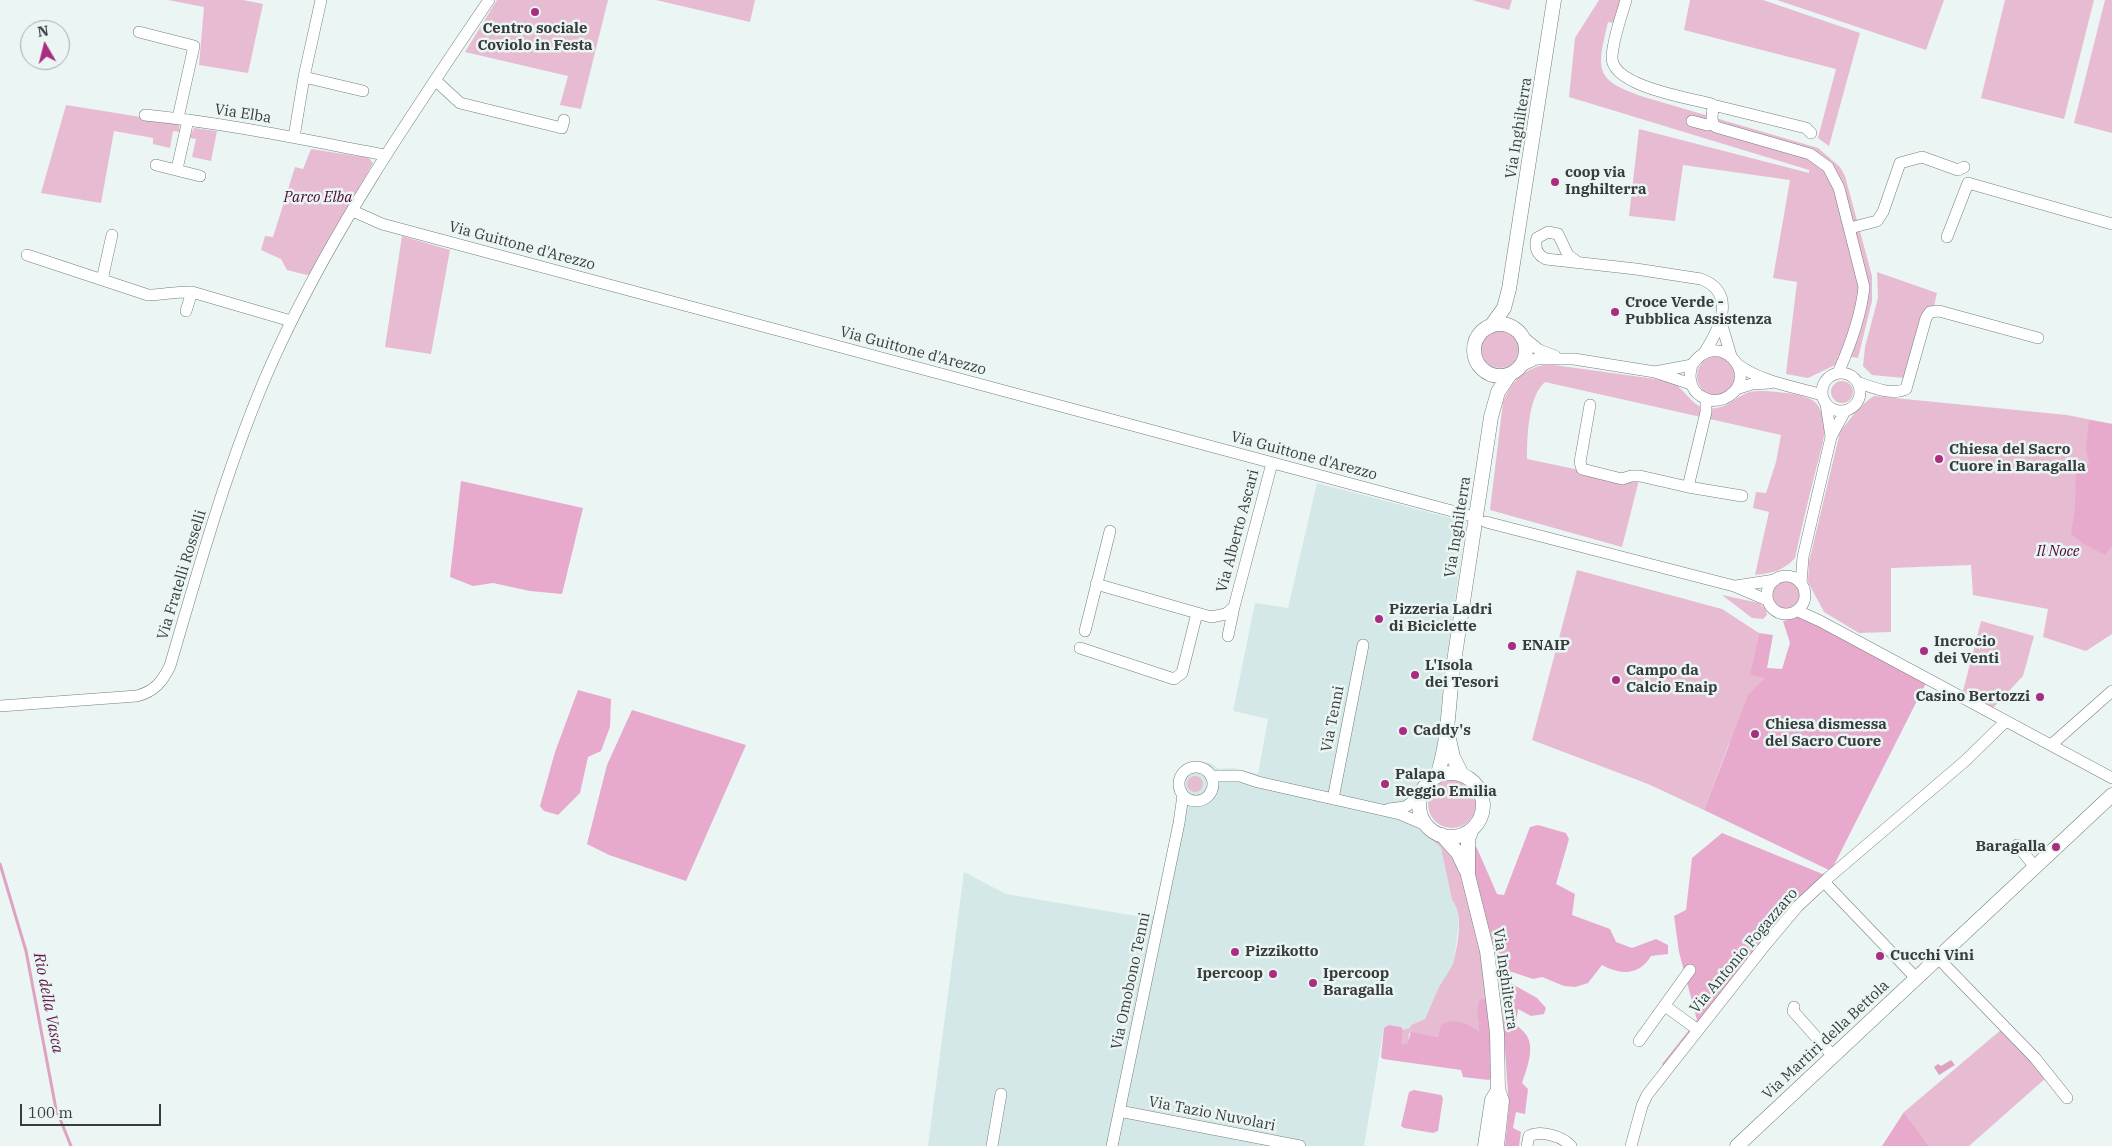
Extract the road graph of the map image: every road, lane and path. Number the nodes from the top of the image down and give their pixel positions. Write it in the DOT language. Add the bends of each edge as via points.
graph roads {
  1 [pos="321,0"];
  2 [pos="490,0"];
  3 [pos="1554,0"];
  4 [pos="1626,0"];
  5 [pos="139,32"];
  6 [pos="304,77"];
  7 [pos="435,80"];
  8 [pos="363,91"];
  9 [pos="1714,106"];
  10 [pos="145,115"];
  11 [pos="183,119"];
  12 [pos="564,120"];
  13 [pos="1692,121"];
  14 [pos="1713,124"];
  15 [pos="1811,133"];
  16 [pos="294,138"];
  17 [pos="385,156"];
  18 [pos="156,165"];
  19 [pos="1964,167"];
  20 [pos="177,169"];
  21 [pos="200,176"];
  22 [pos="353,211"];
  23 [pos="2112,224"];
  24 [pos="1850,228"];
  25 [pos="112,235"];
  26 [pos="1947,237"];
  27 [pos="27,254"];
  28 [pos="1576,261"];
  29 [pos="102,280"];
  30 [pos="1509,290"];
  31 [pos="192,292"];
  32 [pos="186,311"];
  33 [pos="291,321"];
  34 [pos="1721,322"];
  35 [pos="1491,326"];
  36 [pos="1520,334"];
  37 [pos="2038,338"];
  38 [pos="1704,353"];
  39 [pos="1559,358"];
  40 [pos="1734,360"];
  41 [pos="1692,365"];
  42 [pos="1515,370"];
  43 [pos="1486,371"];
  44 [pos="1655,372"];
  45 [pos="1848,377"];
  46 [pos="1825,382"];
  47 [pos="1772,383"];
  48 [pos="1691,384"];
  49 [pos="1794,386"];
  50 [pos="1736,389"];
  51 [pos="1881,390"];
  52 [pos="1860,397"];
  53 [pos="1824,399"];
  54 [pos="1711,400"];
  55 [pos="1590,405"];
  56 [pos="1845,411"];
  57 [pos="1491,417"];
  58 [pos="1831,437"];
  59 [pos="1272,463"];
  60 [pos="1688,487"];
  61 [pos="1742,496"];
  62 [pos="1467,515"];
  63 [pos="1486,522"];
  64 [pos="1110,532"];
  65 [pos="1803,557"];
  66 [pos="1790,577"];
  67 [pos="1775,580"];
  68 [pos="1096,584"];
  69 [pos="1801,584"];
  70 [pos="1734,586"];
  71 [pos="1767,600"];
  72 [pos="1234,607"];
  73 [pos="1800,607"];
  74 [pos="1197,613"];
  75 [pos="1084,631"];
  76 [pos="1228,636"];
  77 [pos="1363,645"];
  78 [pos="1080,648"];
  79 [pos="2112,691"];
  80 [pos="0,706"];
  81 [pos="2006,721"];
  82 [pos="1448,731"];
  83 [pos="2051,745"];
  84 [pos="1462,775"];
  85 [pos="1437,776"];
  86 [pos="2112,778"];
  87 [pos="1212,781"];
  88 [pos="1183,795"];
  89 [pos="2112,795"];
  90 [pos="1420,797"];
  91 [pos="1332,799"];
  92 [pos="1196,801"];
  93 [pos="1380,809"];
  94 [pos="1179,823"];
  95 [pos="1428,826"];
  96 [pos="1472,829"];
  97 [pos="1442,835"];
  98 [pos="2017,845"];
  99 [pos="2035,866"];
  100 [pos="1468,875"];
  101 [pos="1824,882"];
  102 [pos="1938,958"];
  103 [pos="1690,970"];
  104 [pos="1916,978"];
  105 [pos="1665,1006"];
  106 [pos="1794,1007"];
  107 [pos="1698,1030"];
  108 [pos="1639,1041"];
  109 [pos="1833,1056"];
  110 [pos="1498,1090"];
  111 [pos="1002,1094"];
  112 [pos="2067,1098"];
  113 [pos="1118,1111"];
  114 [pos="992,1146"];
  115 [pos="1112,1146"];
  116 [pos="1300,1146"];
  117 [pos="1486,1146"];
  118 [pos="1497,1146"];
  119 [pos="1527,1146"];
  120 [pos="1571,1146"];
  121 [pos="1631,1146"];
  122 [pos="1737,1146"];
  1 -- 6 [label="street"];
  2 -- 7 [label="street, Via Fratelli Rosselli"];
  3 -- 30 [label="main road, Via Inghilterra"];
  4 -- 9 [label="street" via="1612,58 1616,69 1626,78 1646,86"];
  5 -- 11 [label="street" via="194,46"];
  6 -- 8 [label="street"];
  6 -- 16 [label="street"];
  7 -- 12 [label="street" via="460,103 562,128"];
  7 -- 17 [label="street, Via Fratelli Rosselli"];
  9 -- 14 [label="street"];
  9 -- 15 [label="street" via="1806,128"];
  10 -- 11 [label="street, Via Elba"];
  11 -- 16 [label="street, Via Elba"];
  11 -- 20 [label="street"];
  13 -- 14 [label="street"];
  14 -- 24 [label="street" via="1819,159 1828,167 1839,188"];
  16 -- 17 [label="street, Via Elba"];
  17 -- 22 [label="street, Via Fratelli Rosselli"];
  18 -- 20 [label="street"];
  19 -- 24 [label="street" via="1958,170 1922,157 1900,163 1877,222"];
  20 -- 21 [label="street"];
  22 -- 33 [label="street, Via Fratelli Rosselli"];
  22 -- 59 [label="street, Via Guittone d'Arezzo" via="382,224"];
  23 -- 26 [label="street" via="1968,183"];
  24 -- 45 [label="street" via="1864,287 1850,346"];
  25 -- 29 [label="street"];
  27 -- 29 [label="street"];
  28 -- 34 [label="street" via="1710,283 1721,299"];
  29 -- 31 [label="street" via="148,295"];
  30 -- 35 [label="main road, Via Inghilterra" via="1504,308"];
  30 -- 36 [label="main road, Via Inghilterra" via="1511,310"];
  31 -- 32 [label="street"];
  31 -- 33 [label="street"];
  33 -- 80 [label="street, Via Fratelli Rosselli" via="241,443 164,680 147,693 136,696"];
  34 -- 38 [label="street"];
  34 -- 40 [label="street"];
  35 -- 36 [label="main road" via="1505,325"];
  35 -- 43 [label="main road, Via Inghilterra" via="1480,335 1475,347 1477,361"];
  36 -- 39 [label="street" via="1539,350"];
  36 -- 42 [label="main road, Via Inghilterra" via="1526,352"];
  37 -- 51 [label="street" via="1939,311 1930,312 1906,389 1901,392"];
  38 -- 40 [label="street" via="1718,350"];
  38 -- 41 [label="street"];
  39 -- 42 [label="street" via="1536,360"];
  39 -- 44 [label="street"];
  40 -- 47 [label="street" via="1751,374"];
  40 -- 50 [label="street" via="1740,377"];
  41 -- 44 [label="street"];
  41 -- 48 [label="street"];
  42 -- 43 [label="main road" via="1494,375"];
  42 -- 57 [label="main road, Via Inghilterra" via="1498,392"];
  43 -- 57 [label="main road, Via Inghilterra"];
  44 -- 48 [label="street"];
  45 -- 46 [label="street"];
  45 -- 51 [label="street"];
  45 -- 52 [label="street"];
  46 -- 49 [label="street"];
  46 -- 53 [label="street"];
  47 -- 49 [label="street"];
  47 -- 50 [label="street"];
  48 -- 54 [label="street" via="1699,396"];
  49 -- 53 [label="street"];
  50 -- 54 [label="street" via="1724,399"];
  51 -- 52 [label="street"];
  52 -- 56 [label="street"];
  53 -- 56 [label="street" via="1834,410"];
  53 -- 58 [label="street"];
  54 -- 60 [label="street"];
  55 -- 60 [label="street" via="1580,462 1582,469 1622,479 1640,476"];
  56 -- 58 [label="street"];
  57 -- 82 [label="main road, Via Inghilterra" via="1452,671"];
  58 -- 65 [label="street"];
  59 -- 62 [label="street, Via Guittone d'Arezzo"];
  59 -- 72 [label="street, Via Alberto Ascari"];
  60 -- 61 [label="street"];
  63 -- 70 [label="street"];
  64 -- 68 [label="street"];
  65 -- 66 [label="street"];
  65 -- 69 [label="street"];
  66 -- 67 [label="street"];
  66 -- 69 [label="street"];
  67 -- 70 [label="street"];
  67 -- 71 [label="street" via="1768,589"];
  68 -- 74 [label="street, Via Alberto Ascari"];
  68 -- 75 [label="street"];
  69 -- 73 [label="street" via="1805,593"];
  70 -- 71 [label="street"];
  71 -- 73 [label="street" via="1778,613 1788,614"];
  72 -- 74 [label="street, Via Alberto Ascari" via="1226,614 1211,617"];
  72 -- 76 [label="street, Via Alberto Ascari"];
  73 -- 81 [label="street" via="1820,621"];
  74 -- 78 [label="street" via="1182,673 1174,679"];
  77 -- 91 [label="street, Via Tenni"];
  79 -- 83 [label="street"];
  81 -- 83 [label="street"];
  81 -- 101 [label="street, Via Antonio Fogazzaro" via="1966,760"];
  82 -- 84 [label="main road, Via Inghilterra" via="1453,757"];
  82 -- 85 [label="main road, Via Inghilterra"];
  83 -- 86 [label="street"];
  84 -- 85 [label="main road"];
  84 -- 96 [label="main road, Via Inghilterra" via="1474,783 1482,796 1481,818"];
  85 -- 90 [label="main road, Via Inghilterra"];
  87 -- 88 [label="street, Via Omobono Tenni" via="1208,771 1198,766 1186,769 1179,778"];
  87 -- 91 [label="street, Via Omobono Tenni" via="1240,776"];
  87 -- 92 [label="street, Via Omobono Tenni" via="1206,798"];
  88 -- 92 [label="street"];
  88 -- 94 [label="street, Via Omobono Tenni"];
  89 -- 99 [label="main road, Via Martiri della Bettola"];
  90 -- 93 [label="street, Via Omobono Tenni" via="1405,806"];
  90 -- 95 [label="main road" via="1422,818"];
  91 -- 93 [label="street, Via Omobono Tenni"];
  92 -- 94 [label="street, Via Omobono Tenni"];
  93 -- 95 [label="street, Via Omobono Tenni"];
  94 -- 113 [label="street, Via Omobono Tenni"];
  95 -- 97 [label="main road, Via Inghilterra"];
  96 -- 97 [label="main road" via="1452,837"];
  96 -- 100 [label="main road, Via Inghilterra" via="1468,838"];
  97 -- 100 [label="main road, Via Inghilterra" via="1458,854"];
  98 -- 99 [label="street"];
  99 -- 102 [label="main road, Via Martiri della Bettola"];
  100 -- 110 [label="main road, Via Inghilterra" via="1487,951 1497,1033"];
  101 -- 104 [label="street"];
  101 -- 107 [label="street, Via Antonio Fogazzaro" via="1798,906 1762,948"];
  102 -- 104 [label="main road, Via Martiri della Bettola"];
  102 -- 112 [label="street" via="2035,1058"];
  103 -- 105 [label="street"];
  104 -- 109 [label="main road, Via Martiri della Bettola"];
  105 -- 107 [label="street"];
  105 -- 108 [label="street"];
  106 -- 109 [label="street" via="1793,1011"];
  107 -- 121 [label="street, Via Antonio Fogazzaro" via="1644,1100"];
  109 -- 122 [label="main road, Via Martiri della Bettola"];
  110 -- 117 [label="main road, Via Inghilterra" via="1492,1100"];
  110 -- 118 [label="main road, Via Inghilterra" via="1502,1101"];
  111 -- 114 [label="street"];
  113 -- 115 [label="street, Via Omobono Tenni"];
  113 -- 116 [label="street, Via Tazio Nuvolari"];
  119 -- 120 [label="street" via="1529,1136 1536,1133 1565,1139"];
}
